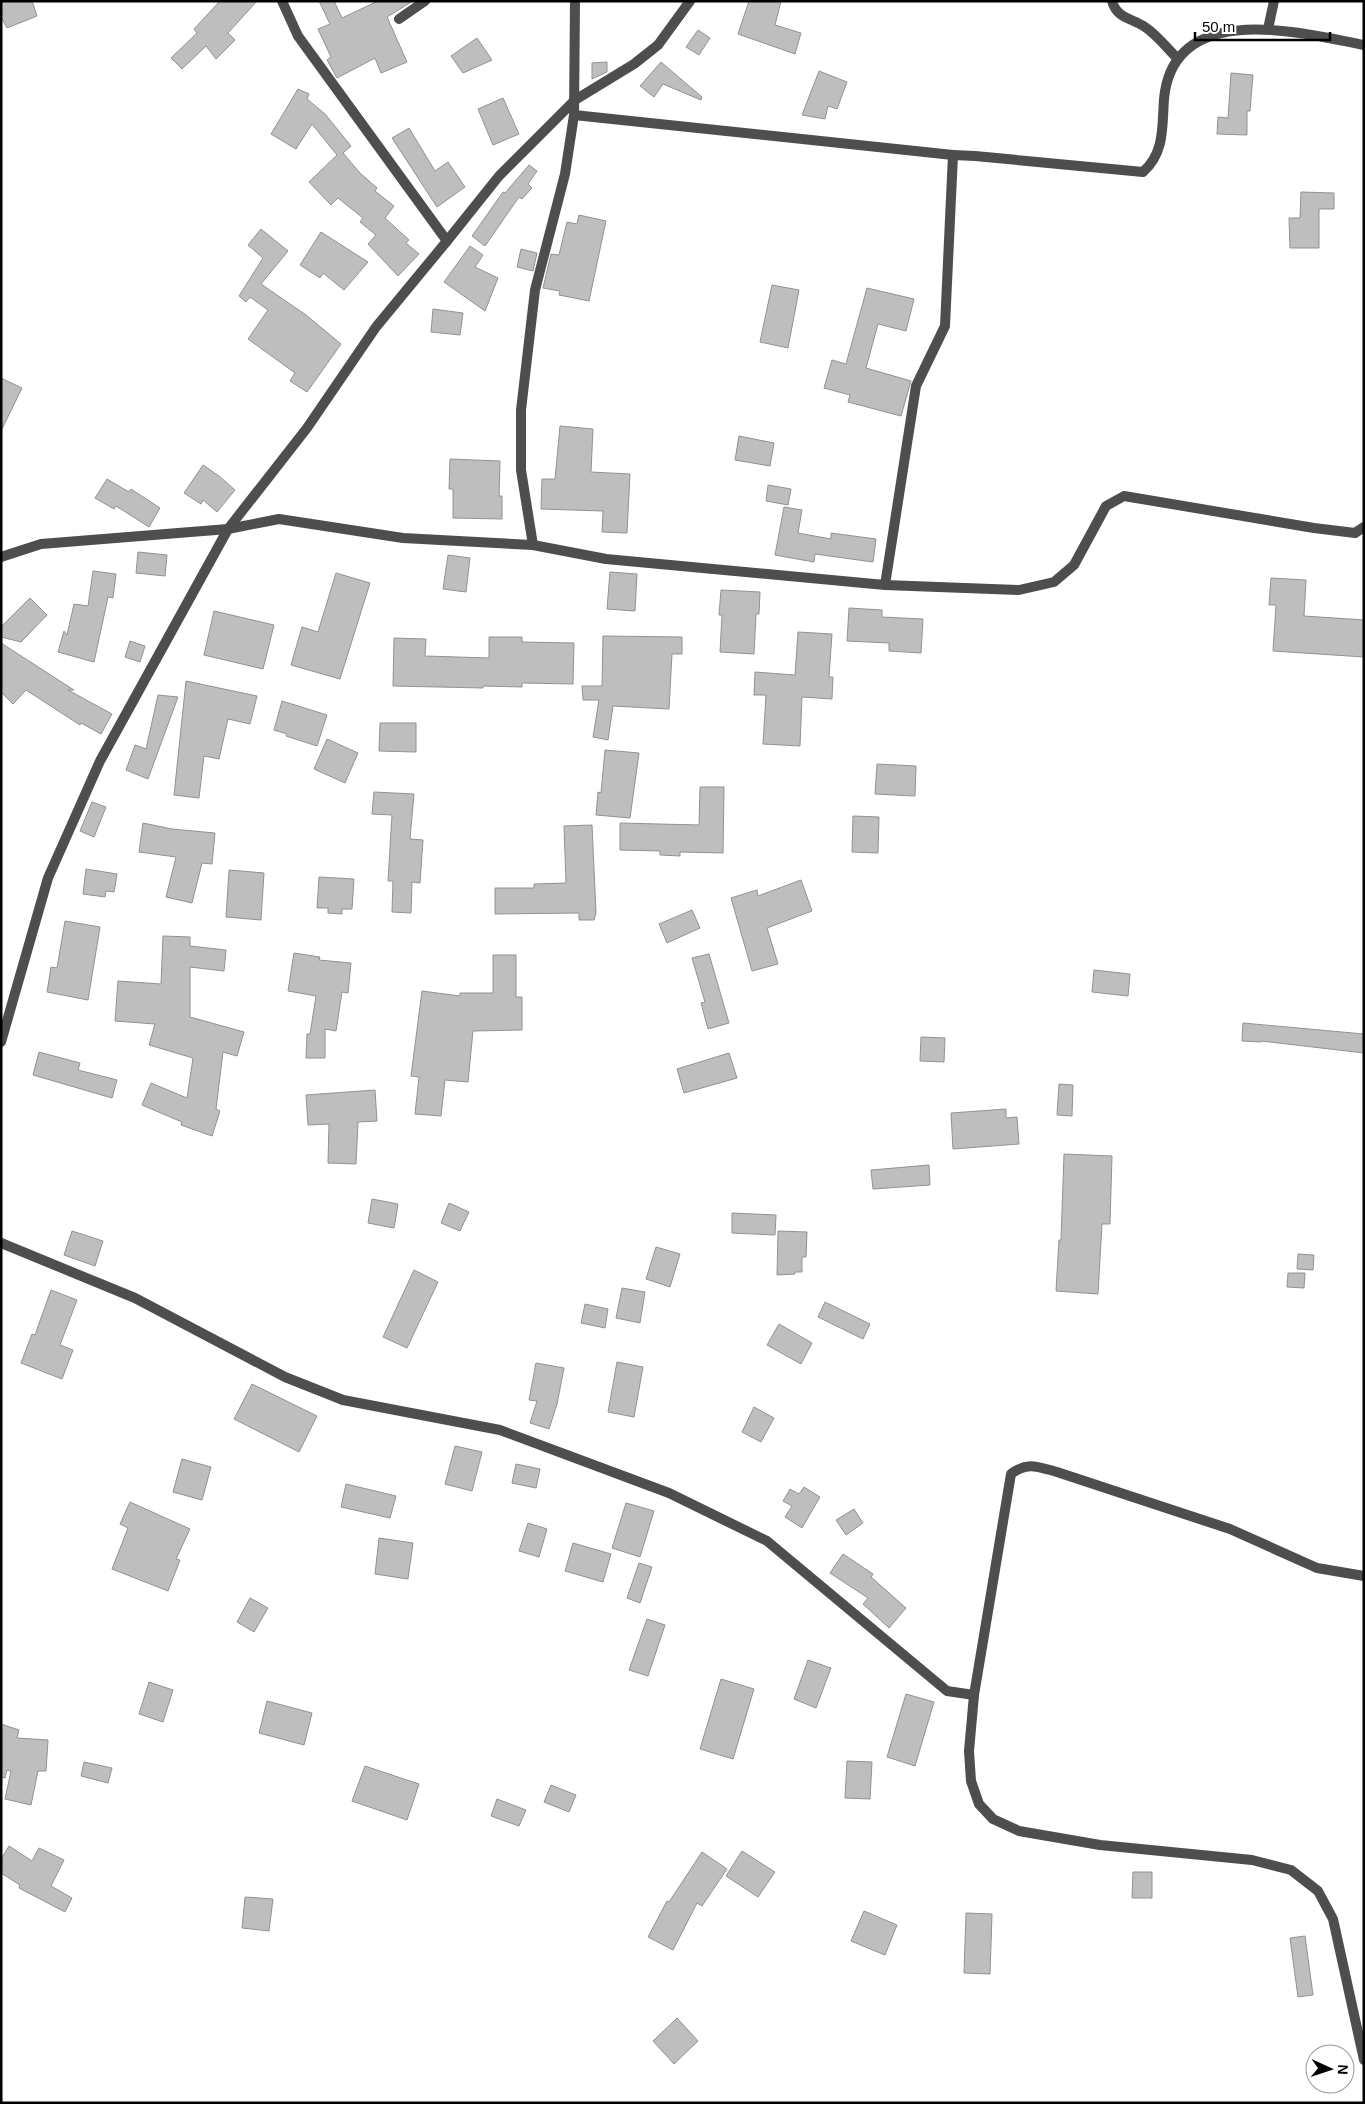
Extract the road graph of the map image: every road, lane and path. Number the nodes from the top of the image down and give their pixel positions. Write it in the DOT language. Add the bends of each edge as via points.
graph roads {
  1 [pos="282,1"];
  2 [pos="424,1"];
  3 [pos="575,1"];
  4 [pos="690,1"];
  5 [pos="1112,1"];
  6 [pos="1274,1"];
  7 [pos="399,19"];
  8 [pos="1268,29"];
  9 [pos="1364,46"];
  10 [pos="1177,58"];
  11 [pos="575,100"];
  12 [pos="574,116"];
  13 [pos="953,155"];
  14 [pos="447,241"];
  15 [pos="1364,526"];
  16 [pos="228,529"];
  17 [pos="533,545"];
  18 [pos="1,557"];
  19 [pos="885,585"];
  20 [pos="1,1042"];
  21 [pos="1,1243"];
  22 [pos="1364,1576"];
  23 [pos="974,1695"];
  24 [pos="1364,2060"];
  1 -- 14 [label="street" via="298,36"];
  2 -- 7 [label="street"];
  3 -- 11 [label="street"];
  4 -- 11 [label="street" via="658,45 634,64"];
  5 -- 10 [label="street" via="1122,17 1146,27"];
  6 -- 8 [label="street"];
  8 -- 9 [label="street" via="1290,30"];
  8 -- 10 [label="street" via="1250,28 1215,34 1191,44"];
  10 -- 13 [label="street" via="1165,86 1160,147 1153,163 1143,172"];
  11 -- 12 [label="street"];
  11 -- 14 [label="street" via="498,176"];
  12 -- 13 [label="street"];
  12 -- 17 [label="street" via="565,174 535,290 522,410 521,470"];
  13 -- 19 [label="street" via="945,326 916,386"];
  14 -- 16 [label="street" via="376,327 307,428"];
  15 -- 19 [label="street" via="1355,533 1314,528 1124,496 1106,506 1074,564 1054,582 1019,590"];
  16 -- 17 [label="street" via="279,519 403,538"];
  16 -- 18 [label="street" via="41,544"];
  16 -- 20 [label="street" via="100,762 48,878"];
  17 -- 19 [label="street" via="606,559"];
  21 -- 23 [label="street" via="135,1298 285,1377 343,1400 500,1430 669,1493 766,1541 947,1691"];
  22 -- 23 [label="street" via="1317,1568 1230,1529 1057,1472 1031,1465 1020,1468 1011,1474"];
  23 -- 24 [label="street" via="969,1751 971,1781 979,1804 993,1819 1019,1831 1091,1843 1252,1860 1291,1870 1318,1891 1333,1919"];
}
